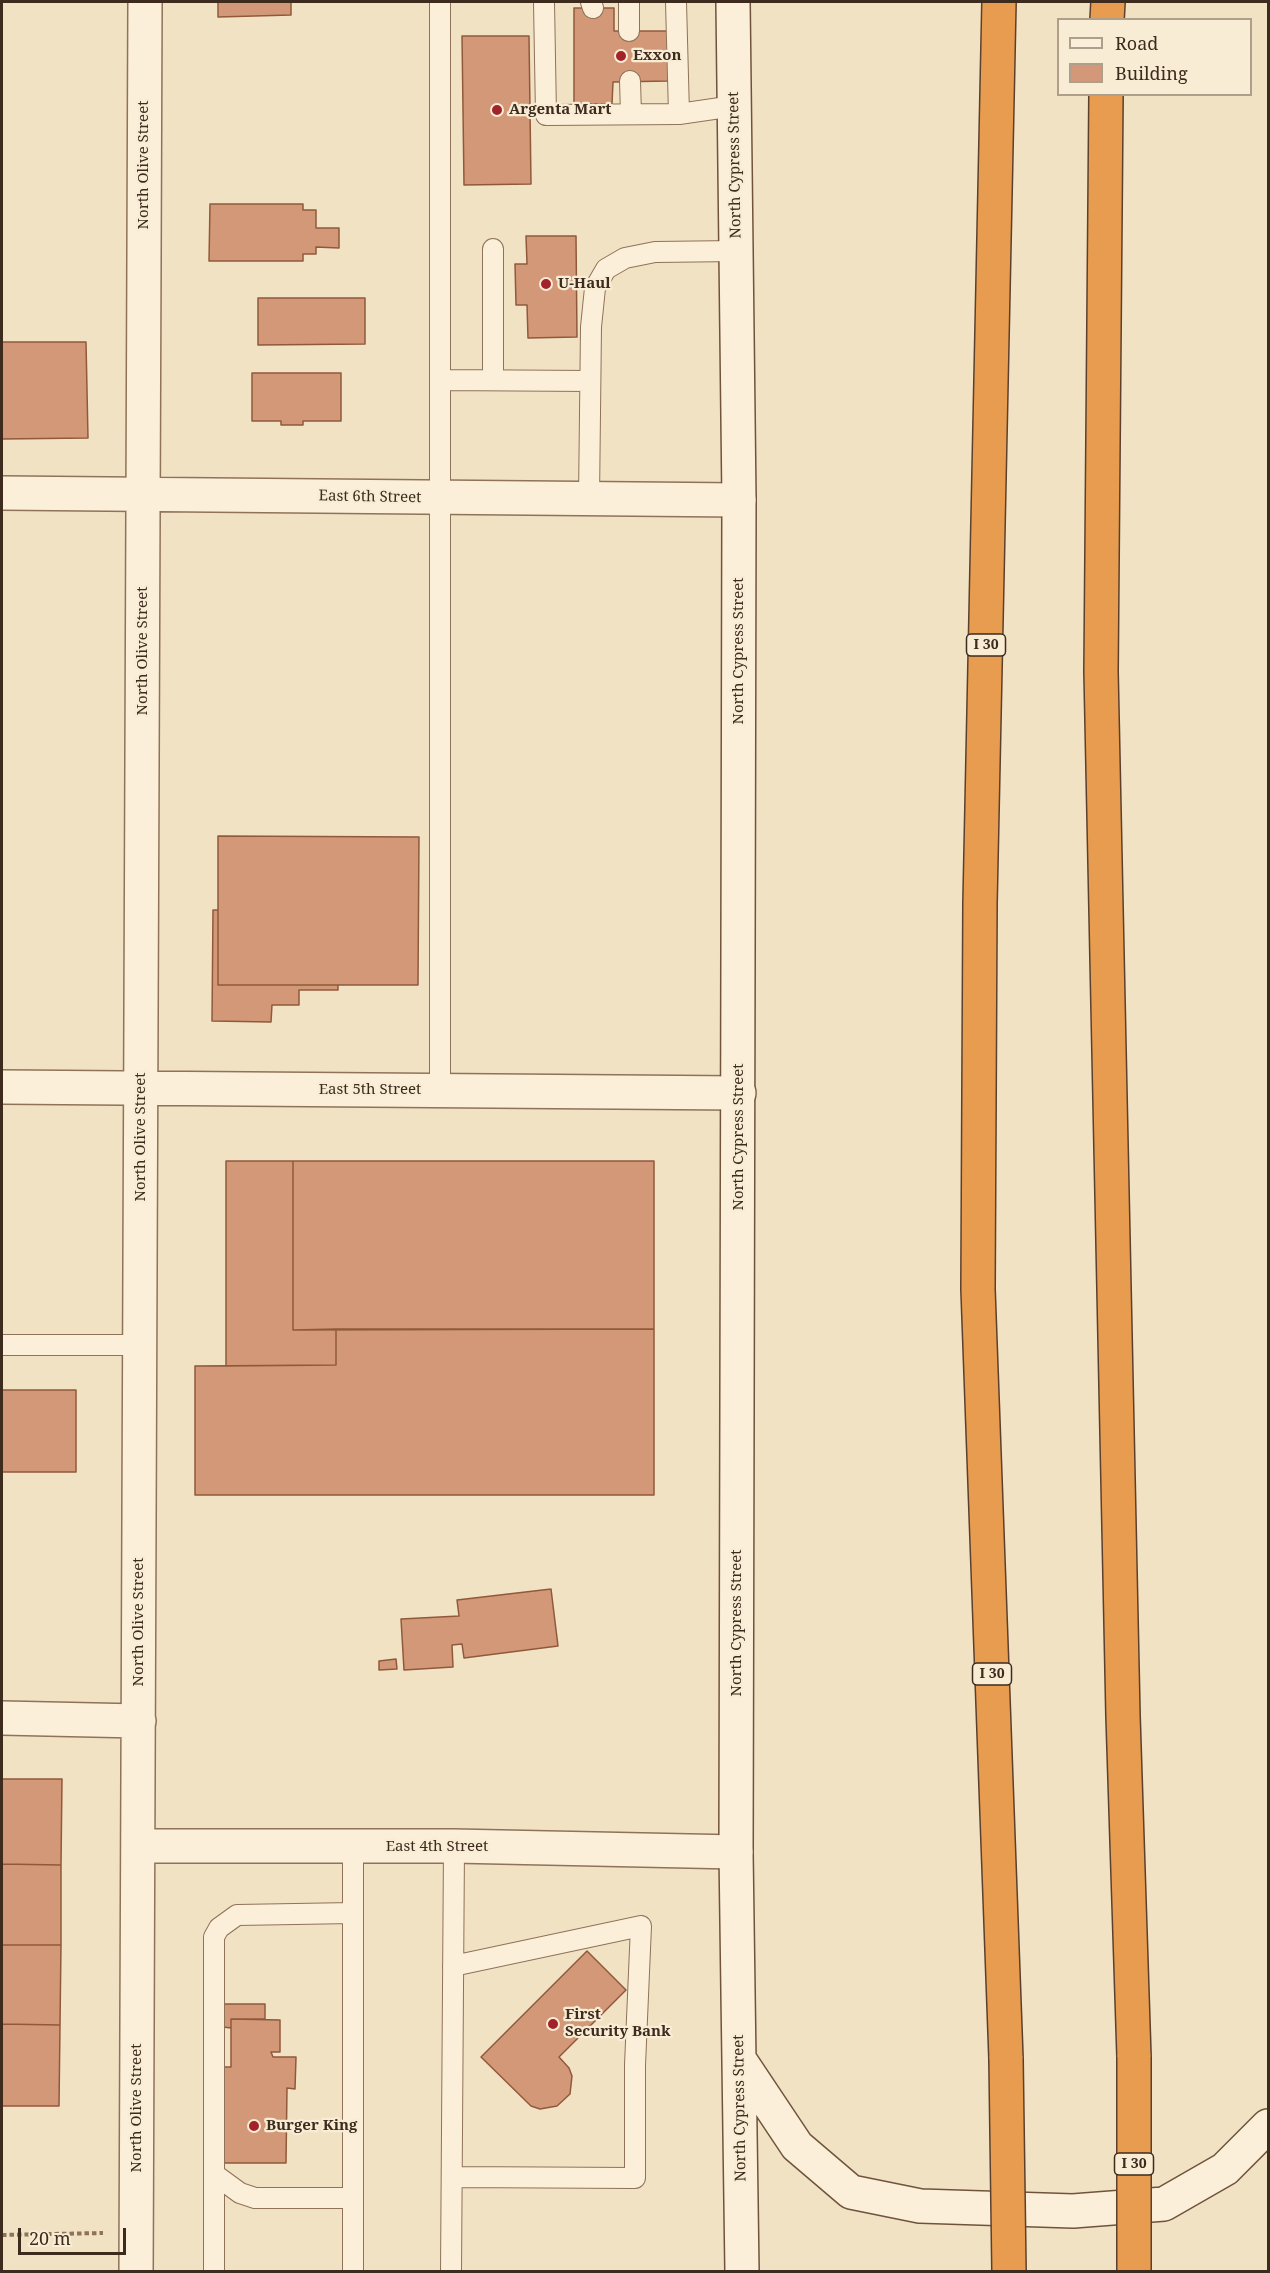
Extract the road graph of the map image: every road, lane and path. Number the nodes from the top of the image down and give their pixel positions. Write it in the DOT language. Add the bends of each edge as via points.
graph roads {
  1 [pos="145,2"];
  2 [pos="440,2"];
  3 [pos="544,2"];
  4 [pos="629,2"];
  5 [pos="676,2"];
  6 [pos="733,2"];
  7 [pos="999,2"];
  8 [pos="629,31"];
  9 [pos="630,81"];
  10 [pos="1106,96"];
  11 [pos="734,106"];
  12 [pos="631,114"];
  13 [pos="679,114"];
  14 [pos="493,249"];
  15 [pos="736,251"];
  16 [pos="441,380"];
  17 [pos="493,380"];
  18 [pos="590,381"];
  19 [pos="2,493"];
  20 [pos="143,494"];
  21 [pos="442,498"];
  22 [pos="589,499"];
  23 [pos="739,500"];
  24 [pos="2,1086"];
  25 [pos="141,1088"];
  26 [pos="440,1090"];
  27 [pos="739,1093"];
  28 [pos="2,1345"];
  29 [pos="140,1345"];
  30 [pos="2,1718"];
  31 [pos="139,1721"];
  32 [pos="138,1846"];
  33 [pos="353,1846"];
  34 [pos="454,1846"];
  35 [pos="736,1852"];
  36 [pos="353,1913"];
  37 [pos="453,1966"];
  38 [pos="739,2059"];
  39 [pos="1269,2126"];
  40 [pos="214,2174"];
  41 [pos="452,2176"];
  42 [pos="353,2198"];
  43 [pos="2,2235"];
  44 [pos="112,2235"];
  45 [pos="136,2271"];
  46 [pos="214,2271"];
  47 [pos="353,2271"];
  48 [pos="451,2271"];
  49 [pos="742,2271"];
  50 [pos="1009,2271"];
  51 [pos="1134,2271"];
  1 -- 20 [label="street, North Olive Street"];
  2 -- 16 [label="lane"];
  3 -- 12 [label="lane" via="546,115 593,110"];
  4 -- 8 [label="lane"];
  5 -- 13 [label="lane"];
  6 -- 11 [label="street, North Cypress Street"];
  7 -- 50 [label="highway, I 30, bridge" via="980,891 978,1289 1006,2059"];
  9 -- 12 [label="lane"];
  10 -- 51 [label="highway, I 30, bridge" via="1101,671 1134,2057"];
  11 -- 13 [label="lane"];
  11 -- 15 [label="street, North Cypress Street"];
  12 -- 13 [label="lane"];
  14 -- 17 [label="lane"];
  15 -- 18 [label="lane" via="655,252 625,258 606,269 595,288"];
  15 -- 23 [label="street, North Cypress Street"];
  16 -- 17 [label="lane"];
  16 -- 21 [label="lane"];
  17 -- 18 [label="lane"];
  18 -- 22 [label="lane"];
  19 -- 20 [label="street, East 6th Street"];
  20 -- 21 [label="street, East 6th Street"];
  20 -- 25 [label="street, North Olive Street"];
  21 -- 22 [label="street, East 6th Street"];
  21 -- 26 [label="lane"];
  22 -- 23 [label="street, East 6th Street"];
  23 -- 27 [label="street, North Cypress Street"];
  24 -- 25 [label="street, East 5th Street"];
  25 -- 26 [label="street, East 5th Street"];
  25 -- 29 [label="street, North Olive Street"];
  26 -- 27 [label="street, East 5th Street"];
  27 -- 35 [label="street, North Cypress Street"];
  28 -- 29 [label="lane"];
  29 -- 31 [label="street, North Olive Street"];
  30 -- 31 [label="street"];
  31 -- 32 [label="street, North Olive Street"];
  32 -- 33 [label="street, East 4th Street"];
  32 -- 45 [label="street, North Olive Street"];
  33 -- 34 [label="street, East 4th Street"];
  33 -- 36 [label="lane"];
  34 -- 35 [label="street, East 4th Street"];
  34 -- 37 [label="lane"];
  35 -- 38 [label="street, North Cypress Street"];
  36 -- 40 [label="lane" via="248,1913 237,1915 219,1928 212,1948"];
  36 -- 42 [label="lane"];
  37 -- 41 [label="lane"];
  37 -- 41 [label="lane" via="641,1926 635,2178"];
  38 -- 39 [label="street" via="797,2146 851,2192 920,2206 1073,2211 1164,2204 1225,2169"];
  38 -- 49 [label="street, North Cypress Street"];
  40 -- 42 [label="lane" via="240,2193 255,2198"];
  40 -- 46 [label="lane"];
  41 -- 48 [label="lane"];
  42 -- 47 [label="lane"];
  43 -- 44 [label="path"];
}
